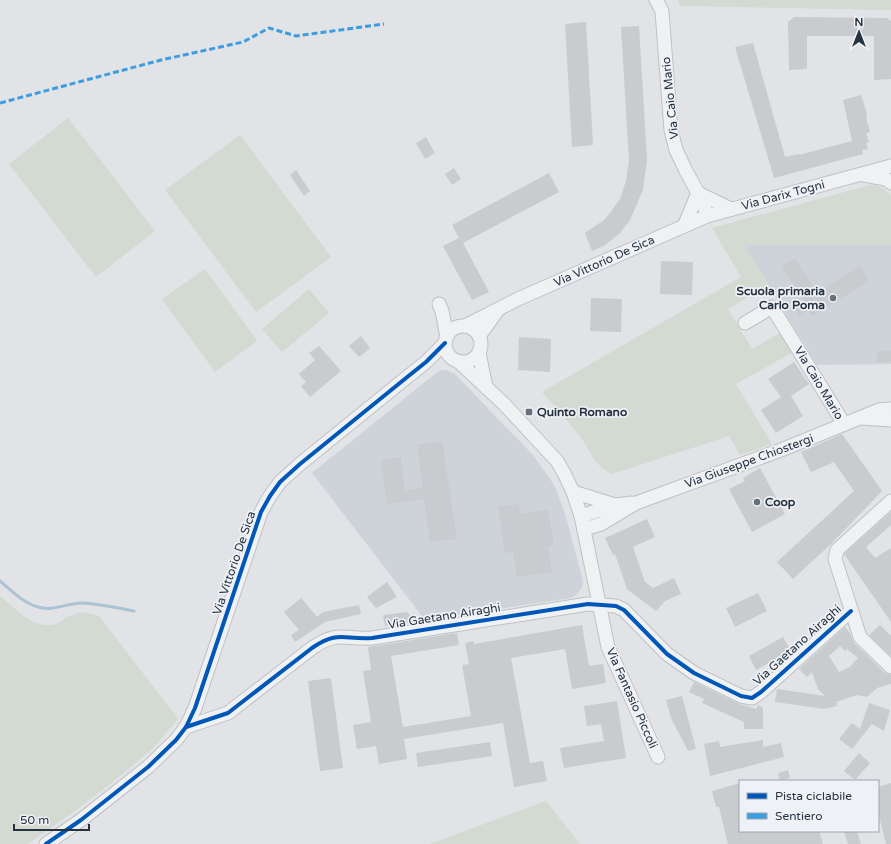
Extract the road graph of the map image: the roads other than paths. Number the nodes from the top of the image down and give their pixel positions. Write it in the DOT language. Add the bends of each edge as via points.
graph roads {
  1 [pos="656,0"];
  2 [pos="891,166"];
  3 [pos="860,174"];
  4 [pos="891,183"];
  5 [pos="698,193"];
  6 [pos="731,208"];
  7 [pos="707,216"];
  8 [pos="685,224"];
  9 [pos="501,307"];
  10 [pos="745,323"];
  11 [pos="462,326"];
  12 [pos="480,336"];
  13 [pos="446,340"];
  14 [pos="479,354"];
  15 [pos="455,360"];
  16 [pos="426,362"];
  17 [pos="486,387"];
  18 [pos="891,409"];
  19 [pos="861,418"];
  20 [pos="891,420"];
  21 [pos="844,424"];
  22 [pos="573,492"];
  23 [pos="891,501"];
  24 [pos="636,503"];
  25 [pos="615,505"];
  26 [pos="581,516"];
  27 [pos="584,529"];
  28 [pos="598,605"];
  29 [pos="851,611"];
  30 [pos="891,667"];
  31 [pos="195,708"];
  32 [pos="219,716"];
  33 [pos="186,727"];
  34 [pos="658,757"];
  35 [pos="46,844"];
  1 -- 5 [label="street, Via Caio Mario" via="662,11 671,130 676,150"];
  2 -- 3 [label="street, Via Darix Togni"];
  3 -- 4 [label="street, Via Darix Togni" via="886,179"];
  3 -- 6 [label="street, Via Darix Togni"];
  5 -- 6 [label="street"];
  5 -- 7 [label="street, Via Caio Mario"];
  5 -- 8 [label="street"];
  6 -- 7 [label="street, Via Darix Togni"];
  7 -- 8 [label="street, Via Vittorio De Sica"];
  8 -- 9 [label="street, Via Vittorio De Sica"];
  9 -- 11 [label="street, Via Vittorio De Sica"];
  9 -- 12 [label="street, Via Vittorio De Sica"];
  10 -- 21 [label="street, Via Caio Mario" via="772,307"];
  11 -- 12 [label="street" via="476,331"];
  11 -- 13 [label="street, Via Vittorio De Sica" via="454,329"];
  11 -- 13 [label="street" via="440,307"];
  12 -- 14 [label="street"];
  13 -- 15 [label="street" via="446,349"];
  13 -- 16 [label="street, Via Vittorio De Sica"];
  14 -- 15 [label="street, Via Vittorio De Sica" via="470,361"];
  14 -- 17 [label="street"];
  15 -- 16 [label="street, Via Vittorio De Sica"];
  15 -- 17 [label="street, Via Fantasio Piccoli"];
  16 -- 31 [label="street, Via Vittorio De Sica" via="300,464 280,482 270,496 261,512"];
  17 -- 22 [label="street, Via Fantasio Piccoli" via="557,461"];
  18 -- 19 [label="street, Via Giuseppe Chiostergi" via="878,410"];
  19 -- 20 [label="street"];
  19 -- 21 [label="street, Via Giuseppe Chiostergi"];
  21 -- 24 [label="street, Via Giuseppe Chiostergi"];
  22 -- 25 [label="street, Via Giuseppe Chiostergi"];
  22 -- 26 [label="street, Via Fantasio Piccoli"];
  23 -- 29 [label="street" via="837,550 835,559"];
  24 -- 25 [label="street, Via Giuseppe Chiostergi"];
  24 -- 27 [label="street, Via Giuseppe Chiostergi" via="601,524"];
  25 -- 26 [label="street, Via Giuseppe Chiostergi"];
  26 -- 27 [label="street, Via Fantasio Piccoli"];
  27 -- 28 [label="street, Via Fantasio Piccoli"];
  28 -- 29 [label="street, Via Gaetano Airaghi" via="616,606 624,610 667,654 694,673 741,696 752,698"];
  28 -- 32 [label="street, Via Gaetano Airaghi" via="575,606 372,638 333,637 321,642 228,713"];
  28 -- 34 [label="street, Via Fantasio Piccoli" via="608,647"];
  29 -- 30 [label="street" via="860,637"];
  31 -- 32 [label="street"];
  31 -- 33 [label="street, Via Vittorio De Sica"];
  32 -- 33 [label="street, Via Gaetano Airaghi"];
  33 -- 35 [label="street" via="148,767"];
}
